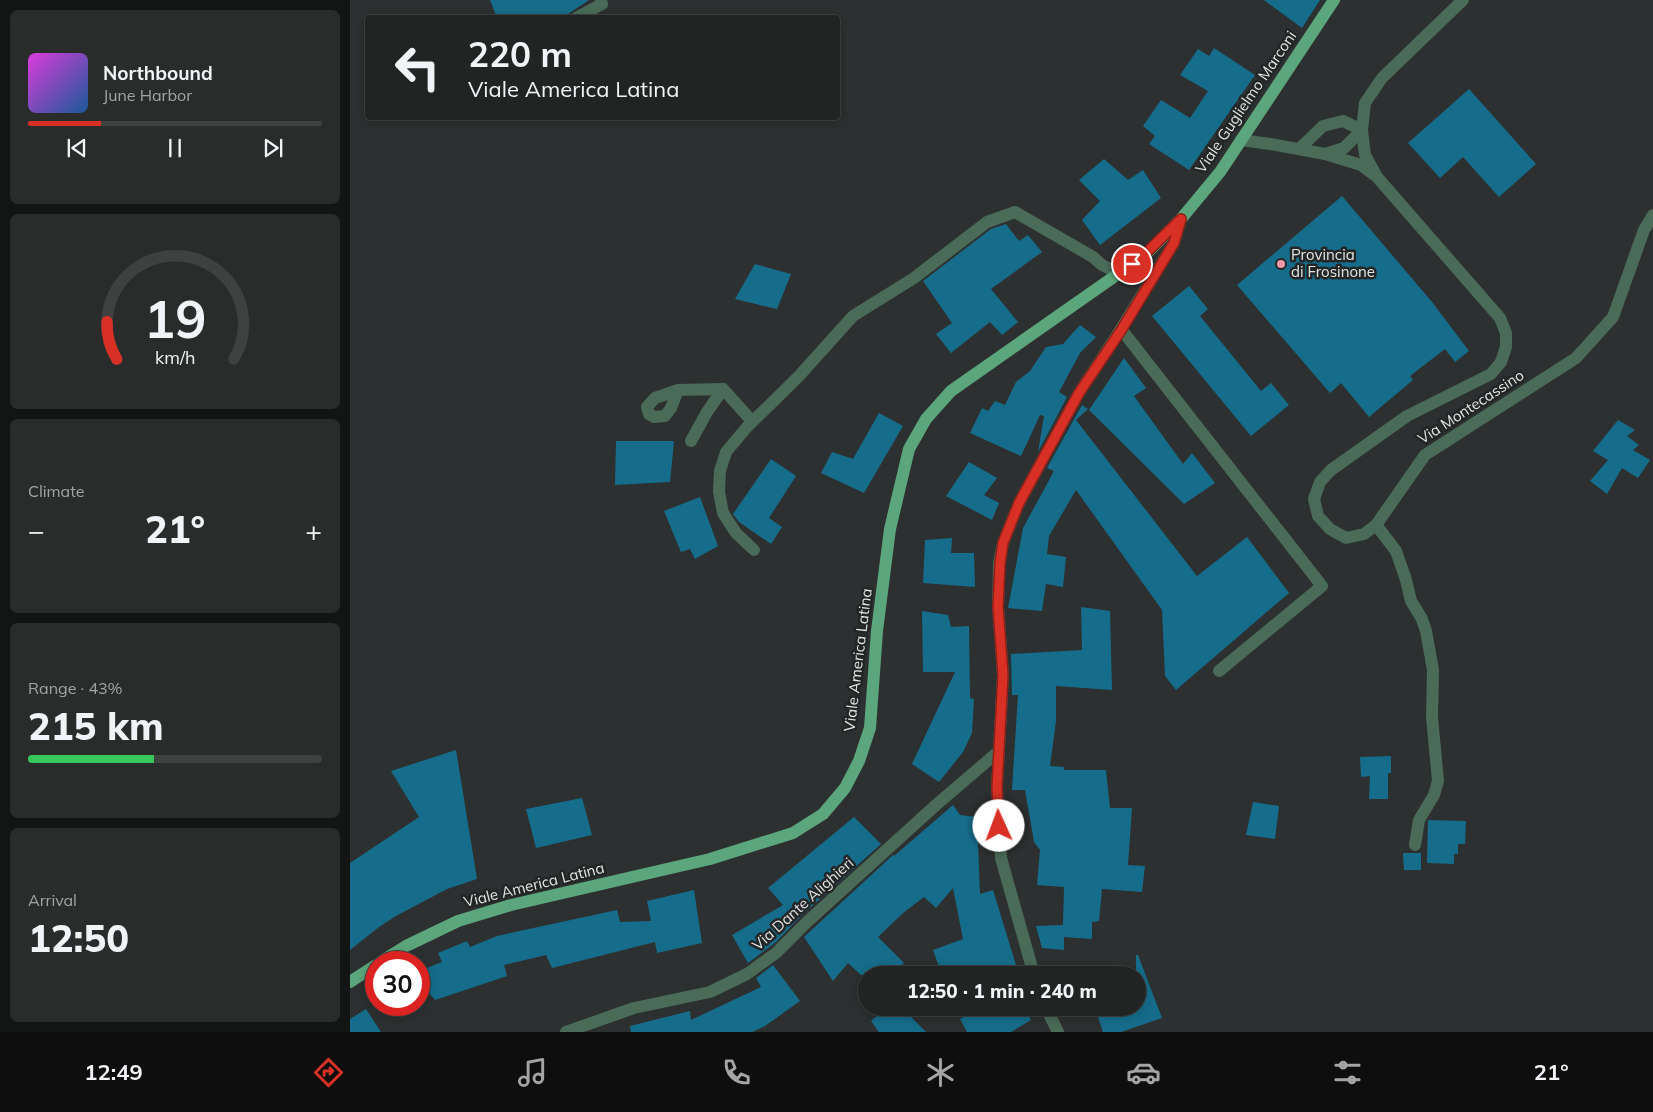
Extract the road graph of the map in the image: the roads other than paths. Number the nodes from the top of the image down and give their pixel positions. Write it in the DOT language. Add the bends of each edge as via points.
graph roads {
  1 [pos="601,0"];
  2 [pos="1334,0"];
  3 [pos="1462,0"];
  4 [pos="582,15"];
  5 [pos="1362,130"];
  6 [pos="1241,140"];
  7 [pos="1299,149"];
  8 [pos="1325,154"];
  9 [pos="1377,177"];
  10 [pos="1653,215"];
  11 [pos="1181,219"];
  12 [pos="1118,273"];
  13 [pos="1122,329"];
  14 [pos="723,389"];
  15 [pos="678,390"];
  16 [pos="752,421"];
  17 [pos="691,440"];
  18 [pos="1376,525"];
  19 [pos="754,550"];
  20 [pos="1219,671"];
  21 [pos="1000,751"];
  22 [pos="1415,845"];
  23 [pos="398,951"];
  24 [pos="1031,966"];
  25 [pos="365,972"];
  26 [pos="350,982"];
  27 [pos="1050,1016"];
  28 [pos="566,1032"];
  29 [pos="1058,1032"];
  1 -- 4 [label="street" via="602,4"];
  2 -- 6 [label="main road, Viale Guglielmo Marconi"];
  3 -- 5 [label="street" via="1382,78 1365,103"];
  5 -- 7 [label="street" via="1343,121 1323,126"];
  5 -- 8 [label="street" via="1344,148"];
  5 -- 9 [label="street" via="1365,155"];
  6 -- 7 [label="street, Via Montecassino"];
  6 -- 11 [label="main road, Viale Guglielmo Marconi" via="1220,172"];
  7 -- 8 [label="street, Via Montecassino"];
  8 -- 9 [label="street, Via Montecassino" via="1361,165"];
  9 -- 18 [label="street, Via Montecassino" via="1500,318 1506,333 1506,347 1502,362 1491,374 1407,416 1331,470 1320,482 1314,499 1318,516 1330,529 1346,538 1364,534"];
  10 -- 18 [label="street, Via Montecassino" via="1644,230 1613,317 1576,358 1426,455"];
  11 -- 12 [label="main road, Viale America Latina" via="1145,254"];
  11 -- 13 [label="street" via="1174,243"];
  12 -- 16 [label="street" via="1015,212 987,222 914,278 853,316 799,376"];
  12 -- 23 [label="main road, Viale America Latina" via="951,391 926,419 909,450 890,529 877,631 870,728 845,788 823,814 793,833 710,859 511,905 458,921"];
  13 -- 20 [label="street" via="1322,586"];
  13 -- 21 [label="street" via="1079,393 1019,503 1003,543 998,607 1003,675"];
  14 -- 15 [label="street"];
  14 -- 16 [label="street"];
  14 -- 17 [label="street"];
  16 -- 19 [label="street" via="726,452 720,471 719,492 723,513 736,533"];
  18 -- 22 [label="street" via="1396,551 1412,601 1424,625 1433,670 1432,717 1438,781 1434,795 1419,820"];
  21 -- 24 [label="street" via="997,787 1001,858"];
  21 -- 28 [label="street, Via Dante Alighieri" via="893,844 776,953 747,974 710,992 634,1008"];
  25 -- 26 [label="main road"];
  27 -- 29 [label="street"];
}
